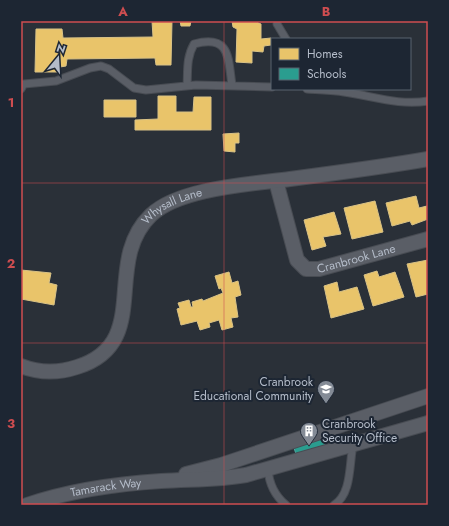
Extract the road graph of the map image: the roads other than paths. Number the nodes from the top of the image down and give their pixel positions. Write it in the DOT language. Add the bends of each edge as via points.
graph roads {
  1 [pos="277,24"];
  2 [pos="285,38"];
  3 [pos="232,85"];
  4 [pos="187,86"];
  5 [pos="271,87"];
  6 [pos="21,89"];
  7 [pos="336,90"];
  8 [pos="428,101"];
  9 [pos="428,159"];
  10 [pos="276,181"];
  11 [pos="428,239"];
  12 [pos="21,366"];
  13 [pos="428,396"];
  14 [pos="346,422"];
  15 [pos="428,423"];
  16 [pos="353,445"];
  17 [pos="267,448"];
  18 [pos="268,469"];
  19 [pos="162,481"];
  20 [pos="27,505"];
  21 [pos="286,505"];
  22 [pos="334,505"];
  1 -- 2 [label="lane"];
  3 -- 4 [label="lane"];
  3 -- 4 [label="lane" via="227,51 221,45 202,42 194,44 190,52"];
  3 -- 5 [label="lane"];
  4 -- 6 [label="lane" via="146,90 134,88 101,66 56,82 24,84"];
  7 -- 8 [label="lane" via="387,101"];
  9 -- 10 [label="street, Whysall Lane"];
  10 -- 11 [label="street, Cranbrook Lane" via="297,260 306,269 318,269"];
  10 -- 12 [label="street, Whysall Lane" via="192,194 160,207 140,228 130,247 122,319 107,352 93,361 65,371 44,371"];
  13 -- 14 [label="street, Tamarack Way"];
  14 -- 16 [label="street"];
  14 -- 17 [label="street, Tamarack Way"];
  15 -- 16 [label="street, Tamarack Way"];
  16 -- 18 [label="street, Tamarack Way"];
  16 -- 22 [label="lane" via="346,491"];
  17 -- 18 [label="street"];
  17 -- 19 [label="street, Tamarack Way" via="221,465"];
  18 -- 19 [label="street, Tamarack Way" via="225,479"];
  18 -- 21 [label="lane" via="271,488"];
  19 -- 20 [label="street, Tamarack Way" via="86,489"];
}
